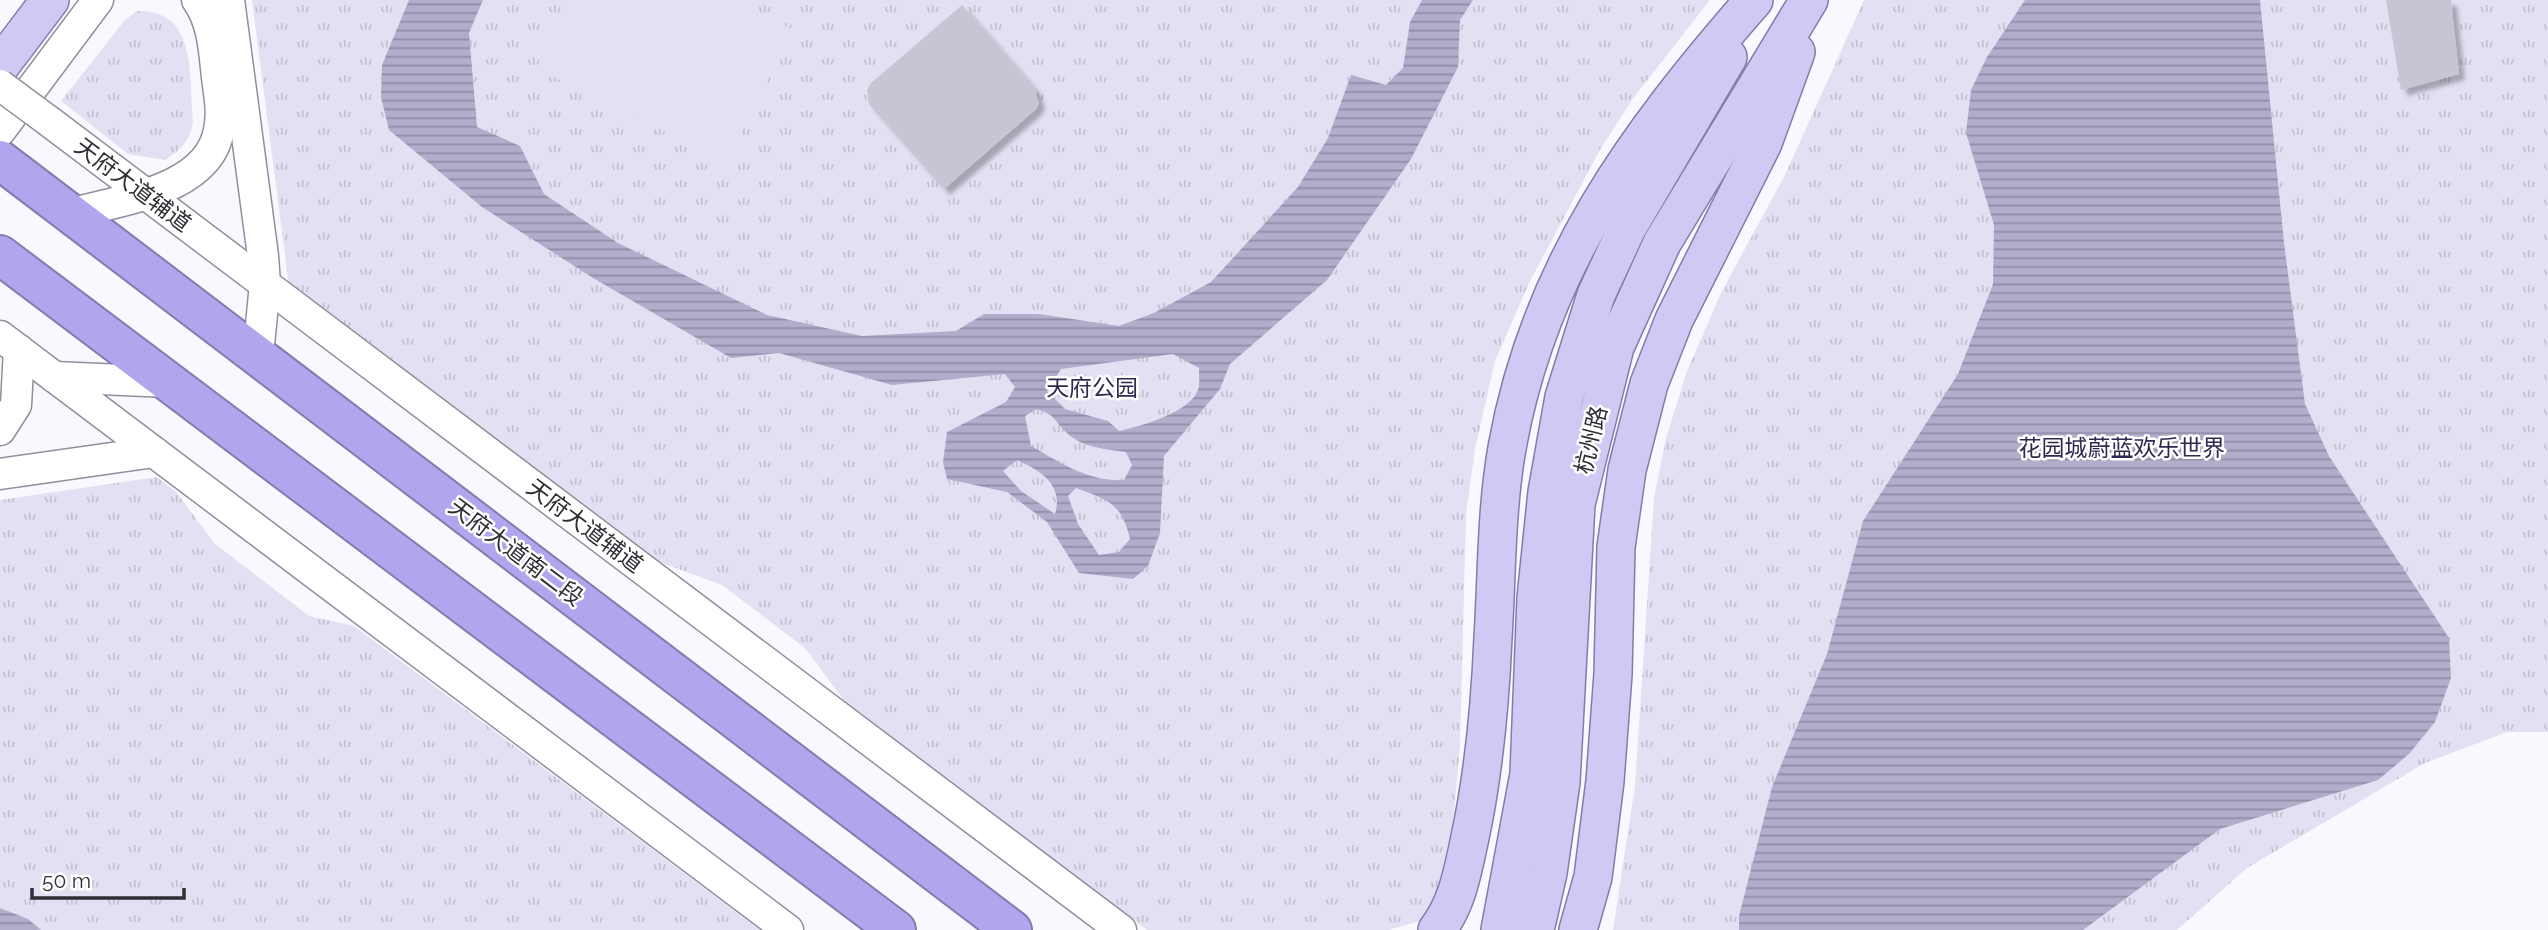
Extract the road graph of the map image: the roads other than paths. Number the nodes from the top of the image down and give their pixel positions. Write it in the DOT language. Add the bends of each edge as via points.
graph roads {
  1 [pos="50,0"];
  2 [pos="98,0"];
  3 [pos="197,0"];
  4 [pos="229,0"];
  5 [pos="1754,0"];
  6 [pos="1764,0"];
  7 [pos="1809,0"];
  8 [pos="1815,0"];
  9 [pos="0,66"];
  10 [pos="0,85"];
  11 [pos="0,131"];
  12 [pos="10,167"];
  13 [pos="145,193"];
  14 [pos="73,213"];
  15 [pos="0,255"];
  16 [pos="265,285"];
  17 [pos="9,343"];
  18 [pos="258,355"];
  19 [pos="54,377"];
  20 [pos="169,382"];
  21 [pos="0,430"];
  22 [pos="154,452"];
  23 [pos="0,474"];
  24 [pos="788,930"];
  25 [pos="896,930"];
  26 [pos="1012,930"];
  27 [pos="1121,930"];
  28 [pos="1437,930"];
  29 [pos="1500,930"];
  30 [pos="1535,930"];
  31 [pos="1578,930"];
  1 -- 9 [label="main road"];
  2 -- 11 [label="street"];
  3 -- 13 [label="street" via="211,30 219,133 213,150 187,177"];
  4 -- 16 [label="street"];
  5 -- 28 [label="main road" via="1628,156 1553,294 1528,365 1507,447 1496,530 1494,636 1482,783 1459,889"];
  6 -- 29 [label="main road, 杭州路" via="1627,228 1596,295 1564,397 1547,492 1536,597 1529,774"];
  7 -- 30 [label="main road, 杭州路" via="1662,243 1615,347 1576,503 1561,782"];
  8 -- 31 [label="main road" via="1763,143 1674,320 1649,384 1626,470 1616,547 1605,781 1592,877"];
  10 -- 13 [label="street, 天府大道辅道, bridge"];
  12 -- 14 [label="highway, 天府大道南二段"];
  13 -- 14 [label="street"];
  13 -- 16 [label="street, 天府大道辅道"];
  14 -- 18 [label="highway, 天府大道南二段"];
  15 -- 20 [label="highway"];
  16 -- 18 [label="street"];
  16 -- 27 [label="street, 天府大道辅道"];
  17 -- 19 [label="street"];
  17 -- 21 [label="street" via="16,405"];
  18 -- 26 [label="highway, 天府大道南二段"];
  19 -- 20 [label="street"];
  19 -- 22 [label="street"];
  20 -- 25 [label="highway"];
  22 -- 23 [label="street"];
  22 -- 24 [label="street"];
}
